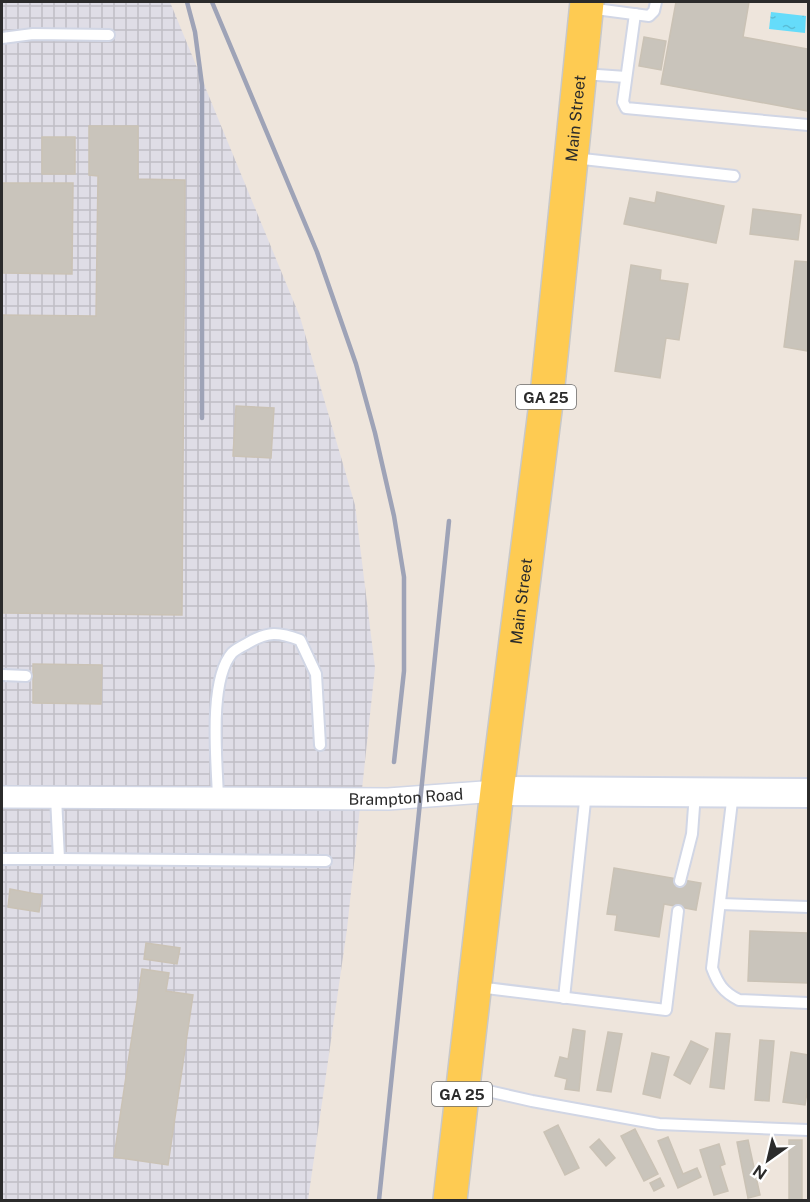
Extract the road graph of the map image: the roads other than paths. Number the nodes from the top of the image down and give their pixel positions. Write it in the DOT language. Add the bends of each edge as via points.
graph roads {
  1 [pos="656,2"];
  2 [pos="587,5"];
  3 [pos="635,14"];
  4 [pos="109,35"];
  5 [pos="2,38"];
  6 [pos="579,74"];
  7 [pos="627,77"];
  8 [pos="808,125"];
  9 [pos="571,158"];
  10 [pos="734,176"];
  11 [pos="2,675"];
  12 [pos="26,676"];
  13 [pos="320,745"];
  14 [pos="497,791"];
  15 [pos="586,792"];
  16 [pos="695,792"];
  17 [pos="734,792"];
  18 [pos="808,793"];
  19 [pos="2,797"];
  20 [pos="56,797"];
  21 [pos="218,798"];
  22 [pos="59,859"];
  23 [pos="2,860"];
  24 [pos="326,861"];
  25 [pos="680,881"];
  26 [pos="720,904"];
  27 [pos="808,907"];
  28 [pos="678,911"];
  29 [pos="474,987"];
  30 [pos="564,998"];
  31 [pos="808,1003"];
  32 [pos="463,1085"];
  33 [pos="808,1130"];
  34 [pos="450,1200"];
  1 -- 3 [label="lane" via="649,16"];
  2 -- 3 [label="lane"];
  2 -- 6 [label="main road, Main Street / GA 25"];
  3 -- 7 [label="lane"];
  4 -- 5 [label="lane" via="33,34"];
  6 -- 7 [label="lane"];
  6 -- 9 [label="main road, Main Street / GA 25"];
  7 -- 8 [label="lane" via="623,102 626,108"];
  9 -- 10 [label="lane"];
  9 -- 14 [label="main road, Main Street / GA 25" via="547,394"];
  11 -- 12 [label="lane"];
  13 -- 21 [label="lane" via="316,674 300,640 281,633 256,639 233,653 219,681 215,733"];
  14 -- 15 [label="main road, Brampton Road"];
  14 -- 21 [label="street, Brampton Road" via="388,799"];
  14 -- 29 [label="main road, Main Street / GA 25"];
  15 -- 16 [label="main road, Brampton Road"];
  15 -- 30 [label="lane"];
  16 -- 17 [label="main road, Brampton Road"];
  16 -- 25 [label="lane" via="692,834"];
  17 -- 18 [label="main road, Brampton Road"];
  17 -- 26 [label="lane"];
  19 -- 20 [label="street, Brampton Road"];
  20 -- 21 [label="street, Brampton Road"];
  20 -- 22 [label="lane"];
  22 -- 23 [label="lane"];
  22 -- 24 [label="lane"];
  26 -- 27 [label="lane"];
  26 -- 31 [label="lane" via="712,968 719,986 739,1000"];
  28 -- 30 [label="lane" via="666,1010"];
  29 -- 30 [label="lane"];
  29 -- 32 [label="main road, Main Street / GA 25"];
  32 -- 33 [label="lane" via="659,1124"];
  32 -- 34 [label="main road, Main Street / GA 25"];
}
